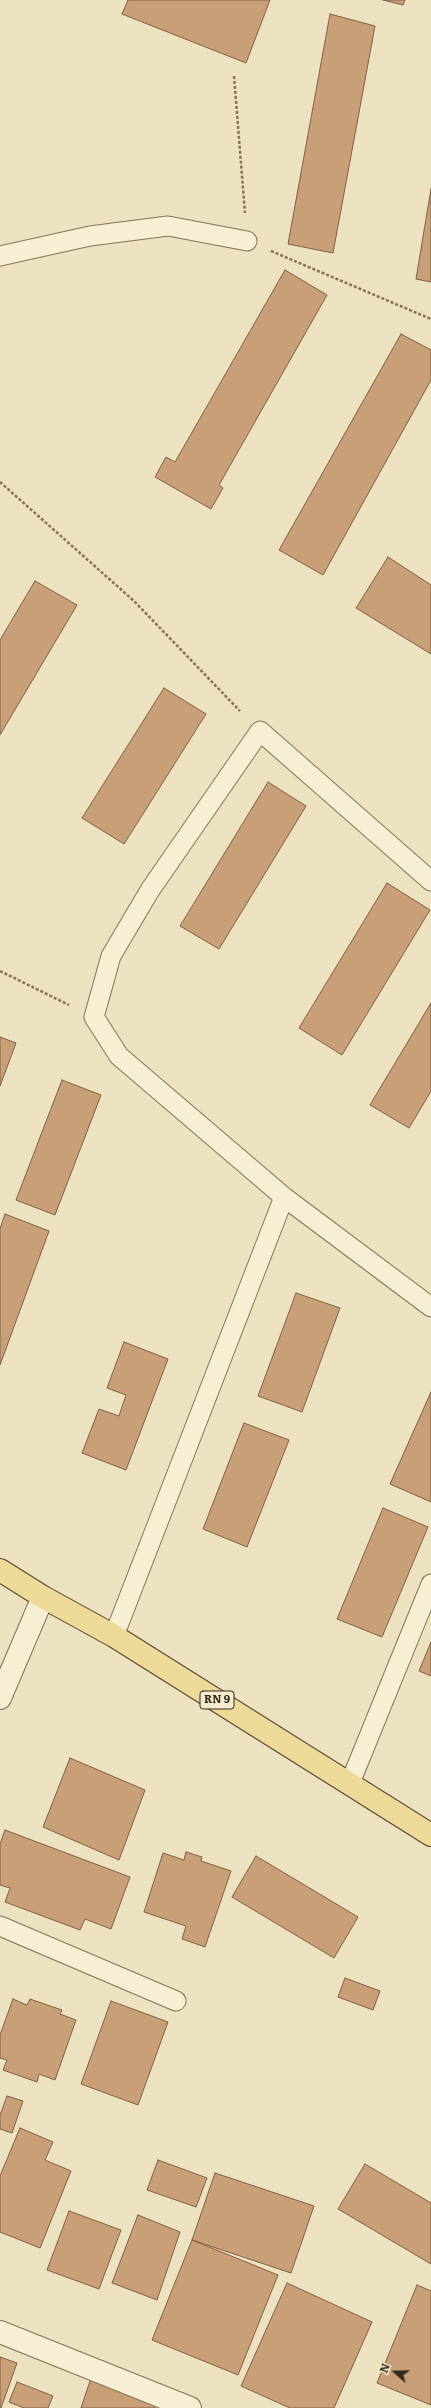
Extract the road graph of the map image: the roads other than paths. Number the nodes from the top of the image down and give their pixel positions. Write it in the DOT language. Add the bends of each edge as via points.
graph roads {
  1 [pos="247,241"];
  2 [pos="0,256"];
  3 [pos="431,881"];
  4 [pos="284,1197"];
  5 [pos="431,1307"];
  6 [pos="0,1570"];
  7 [pos="431,1584"];
  8 [pos="43,1597"];
  9 [pos="114,1636"];
  10 [pos="0,1698"];
  11 [pos="350,1783"];
  12 [pos="431,1835"];
  13 [pos="0,1926"];
  14 [pos="176,2001"];
  15 [pos="0,2332"];
  16 [pos="190,2408"];
  1 -- 2 [label="lane" via="168,226 90,236"];
  3 -- 4 [label="lane" via="260,731 150,890 111,956 94,1017 119,1056"];
  4 -- 5 [label="lane"];
  4 -- 9 [label="lane"];
  6 -- 8 [label="main road, RN 9"];
  7 -- 11 [label="lane"];
  8 -- 9 [label="main road, RN 9"];
  8 -- 10 [label="street"];
  9 -- 11 [label="main road, RN 9"];
  11 -- 12 [label="main road, RN 9"];
  13 -- 14 [label="lane"];
  15 -- 16 [label="street"];
}
